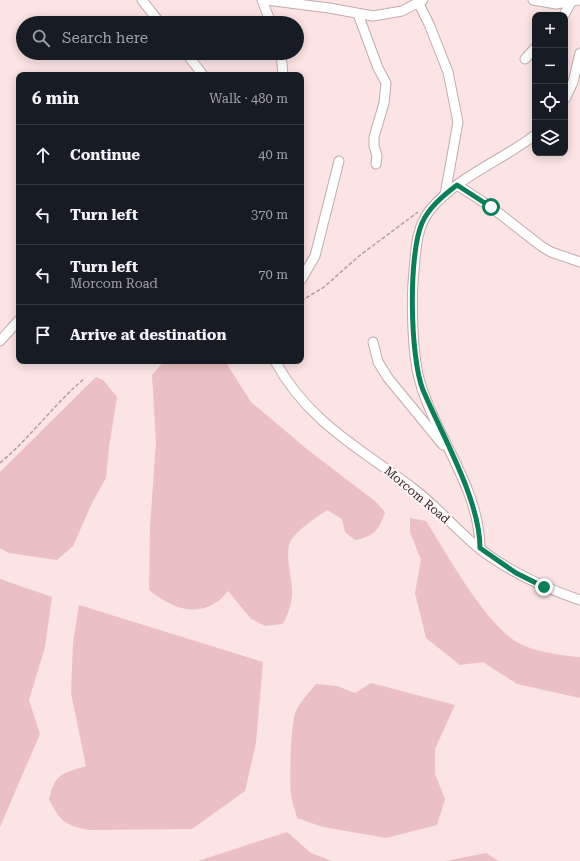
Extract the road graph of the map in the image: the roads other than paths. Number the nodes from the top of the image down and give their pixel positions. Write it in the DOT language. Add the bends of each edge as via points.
graph roads {
  1 [pos="142,0"];
  2 [pos="262,0"];
  3 [pos="266,0"];
  4 [pos="533,0"];
  5 [pos="421,1"];
  6 [pos="575,1"];
  7 [pos="566,12"];
  8 [pos="358,14"];
  9 [pos="155,16"];
  10 [pos="268,16"];
  11 [pos="532,51"];
  12 [pos="580,54"];
  13 [pos="525,59"];
  14 [pos="192,60"];
  15 [pos="282,60"];
  16 [pos="202,72"];
  17 [pos="283,72"];
  18 [pos="568,93"];
  19 [pos="532,137"];
  20 [pos="339,161"];
  21 [pos="376,164"];
  22 [pos="457,185"];
  23 [pos="445,195"];
  24 [pos="580,262"];
  25 [pos="304,275"];
  26 [pos="16,323"];
  27 [pos="0,340"];
  28 [pos="373,342"];
  29 [pos="277,364"];
  30 [pos="450,452"];
  31 [pos="480,548"];
  32 [pos="580,600"];
  1 -- 9 [label="street"];
  2 -- 10 [label="street"];
  3 -- 8 [label="street"];
  4 -- 6 [label="street" via="552,4"];
  5 -- 8 [label="street" via="407,9 388,14"];
  5 -- 23 [label="street" via="446,66 458,122"];
  6 -- 7 [label="street"];
  8 -- 21 [label="street" via="386,83 384,103 374,137"];
  11 -- 13 [label="street"];
  12 -- 18 [label="street"];
  14 -- 16 [label="street"];
  15 -- 17 [label="street"];
  19 -- 22 [label="street"];
  20 -- 25 [label="street" via="315,256"];
  22 -- 23 [label="street"];
  22 -- 24 [label="street" via="491,207 541,246"];
  23 -- 30 [label="street" via="423,221 418,235 414,275 416,362 420,384"];
  26 -- 27 [label="street"];
  28 -- 30 [label="street" via="378,362 388,378"];
  29 -- 31 [label="street, Morcom Road" via="311,411 352,446 416,491"];
  30 -- 31 [label="street" via="469,496"];
  31 -- 32 [label="street, Morcom Road" via="511,570 534,582"];
}
